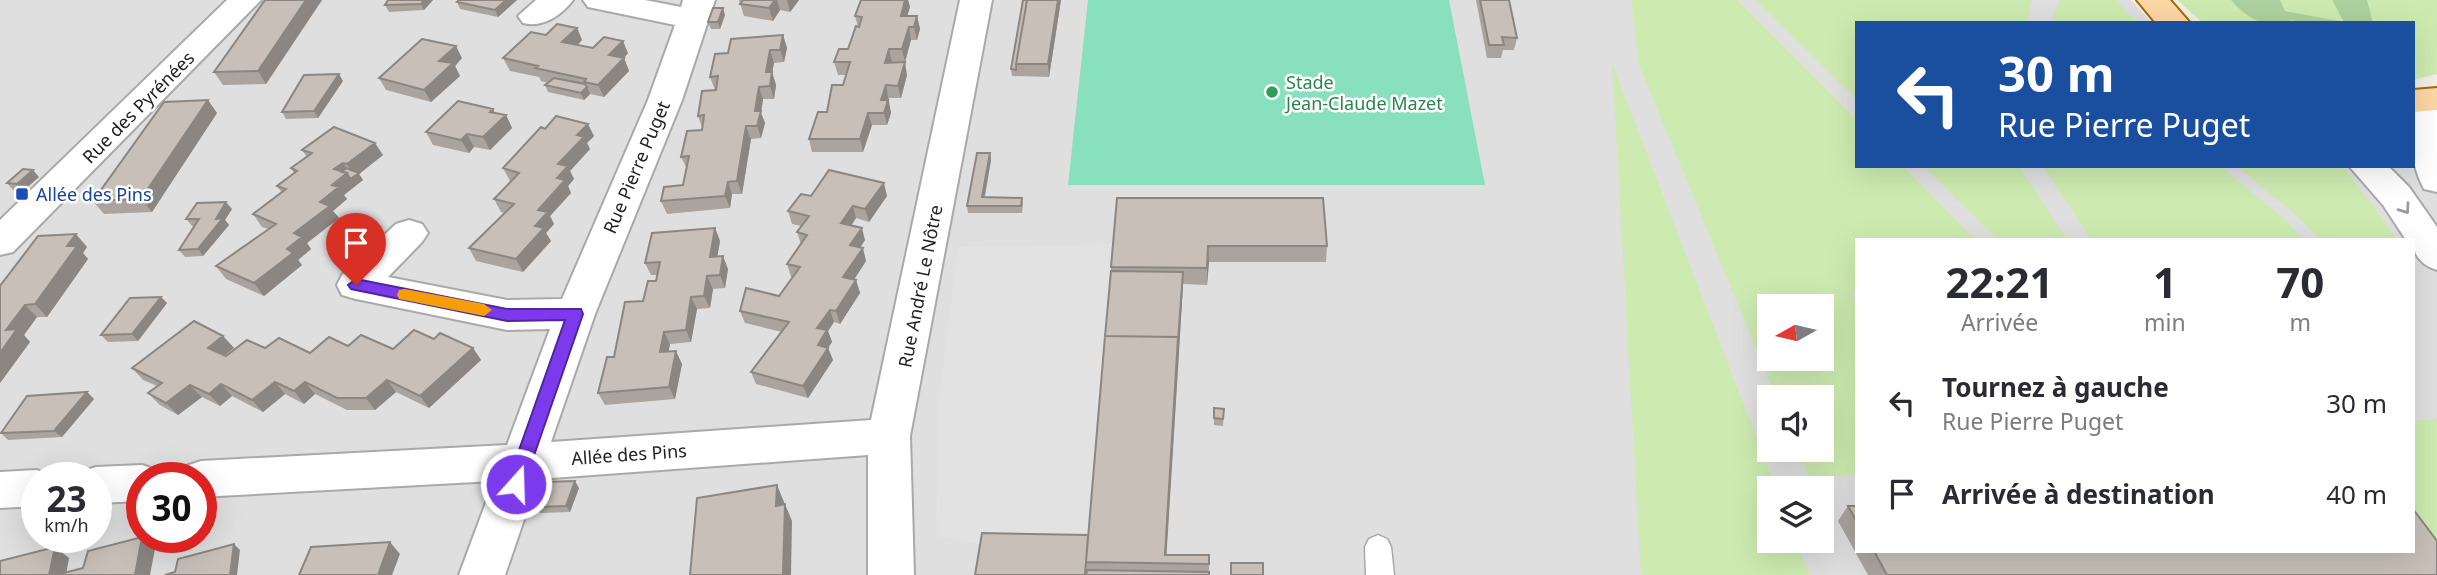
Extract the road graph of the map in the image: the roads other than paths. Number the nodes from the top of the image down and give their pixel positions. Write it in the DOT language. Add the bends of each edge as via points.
graph roads {
  1 [pos="245,0"];
  2 [pos="599,0"];
  3 [pos="976,0"];
  4 [pos="2152,0"];
  5 [pos="695,9"];
  6 [pos="2172,21"];
  7 [pos="2429,100"];
  8 [pos="2369,168"];
  9 [pos="2437,180"];
  10 [pos="409,233"];
  11 [pos="0,242"];
  12 [pos="2437,256"];
  13 [pos="575,314"];
  14 [pos="889,436"];
  15 [pos="524,462"];
  16 [pos="217,478"];
  17 [pos="21,489"];
  18 [pos="0,490"];
  19 [pos="1378,547"];
  20 [pos="482,575"];
  21 [pos="891,575"];
  22 [pos="1380,575"];
  1 -- 11 [label="street, Rue des Pyrénées"];
  2 -- 5 [label="street, Rue Pierre Puget"];
  3 -- 14 [label="street, Rue André Le Nôtre"];
  4 -- 6 [label="main road"];
  5 -- 13 [label="street, Rue Pierre Puget" via="665,100"];
  7 -- 9 [label="street" via="2422,136"];
  8 -- 12 [label="street, one-way" via="2396,196"];
  10 -- 13 [label="street" via="356,285 507,315"];
  13 -- 15 [label="street, Rue Pierre Puget"];
  14 -- 15 [label="street, Allée des Pins"];
  14 -- 21 [label="street, Rue André Le Nôtre"];
  15 -- 16 [label="street, Allée des Pins"];
  15 -- 20 [label="street, Rue Pierre Puget"];
  17 -- 18 [label="street"];
  19 -- 22 [label="lane"];
}
